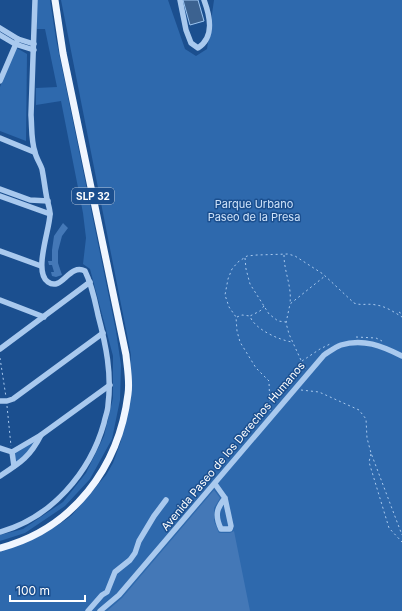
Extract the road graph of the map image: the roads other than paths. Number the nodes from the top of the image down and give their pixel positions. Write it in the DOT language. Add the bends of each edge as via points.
graph roads {
  1 [pos="34,0"];
  2 [pos="55,0"];
  3 [pos="180,0"];
  4 [pos="204,0"];
  5 [pos="0,28"];
  6 [pos="0,35"];
  7 [pos="16,42"];
  8 [pos="34,47"];
  9 [pos="0,81"];
  10 [pos="0,138"];
  11 [pos="34,152"];
  12 [pos="0,189"];
  13 [pos="0,196"];
  14 [pos="35,200"];
  15 [pos="48,200"];
  16 [pos="35,208"];
  17 [pos="50,214"];
  18 [pos="0,251"];
  19 [pos="42,266"];
  20 [pos="90,282"];
  21 [pos="0,300"];
  22 [pos="44,317"];
  23 [pos="103,333"];
  24 [pos="0,349"];
  25 [pos="402,356"];
  26 [pos="110,385"];
  27 [pos="0,401"];
  28 [pos="41,435"];
  29 [pos="0,448"];
  30 [pos="12,452"];
  31 [pos="14,466"];
  32 [pos="0,476"];
  33 [pos="215,484"];
  34 [pos="225,498"];
  35 [pos="166,500"];
  36 [pos="0,532"];
  37 [pos="0,548"];
  38 [pos="88,611"];
  39 [pos="100,611"];
  1 -- 8 [label="street"];
  2 -- 37 [label="main road, SLP 32" via="63,53 126,355 129,393 118,438 108,462 93,486 73,508 53,524 35,535"];
  3 -- 4 [label="street" via="186,30 191,43 198,48 205,44 209,34 210,15"];
  5 -- 7 [label="street"];
  6 -- 7 [label="street"];
  7 -- 8 [label="street"];
  7 -- 9 [label="street"];
  8 -- 11 [label="street" via="31,115"];
  10 -- 11 [label="street"];
  11 -- 15 [label="street" via="41,168"];
  12 -- 14 [label="street"];
  13 -- 16 [label="street"];
  14 -- 15 [label="street"];
  14 -- 16 [label="street"];
  15 -- 17 [label="street"];
  16 -- 17 [label="street"];
  17 -- 19 [label="street"];
  18 -- 19 [label="street"];
  19 -- 20 [label="street" via="47,282 52,284 62,281 71,272 80,269 86,271"];
  20 -- 22 [label="street"];
  20 -- 23 [label="street"];
  21 -- 22 [label="street"];
  22 -- 24 [label="street"];
  23 -- 26 [label="street"];
  23 -- 27 [label="street" via="13,399"];
  25 -- 33 [label="street, Avenida Paseo de los Derechos Humanos" via="382,346 359,342 340,345 324,355"];
  26 -- 28 [label="street"];
  26 -- 36 [label="street" via="108,407 98,442 74,483 35,517 13,529"];
  28 -- 30 [label="street"];
  28 -- 31 [label="street" via="31,452"];
  29 -- 30 [label="street"];
  30 -- 31 [label="street"];
  31 -- 32 [label="street"];
  33 -- 34 [label="street"];
  33 -- 39 [label="street, Avenida Paseo de los Derechos Humanos" via="119,595"];
  34 -- 34 [label="street" via="231,526 227,530 221,529 217,511"];
  35 -- 38 [label="street" via="139,541 135,553 115,572 107,592"];
}
